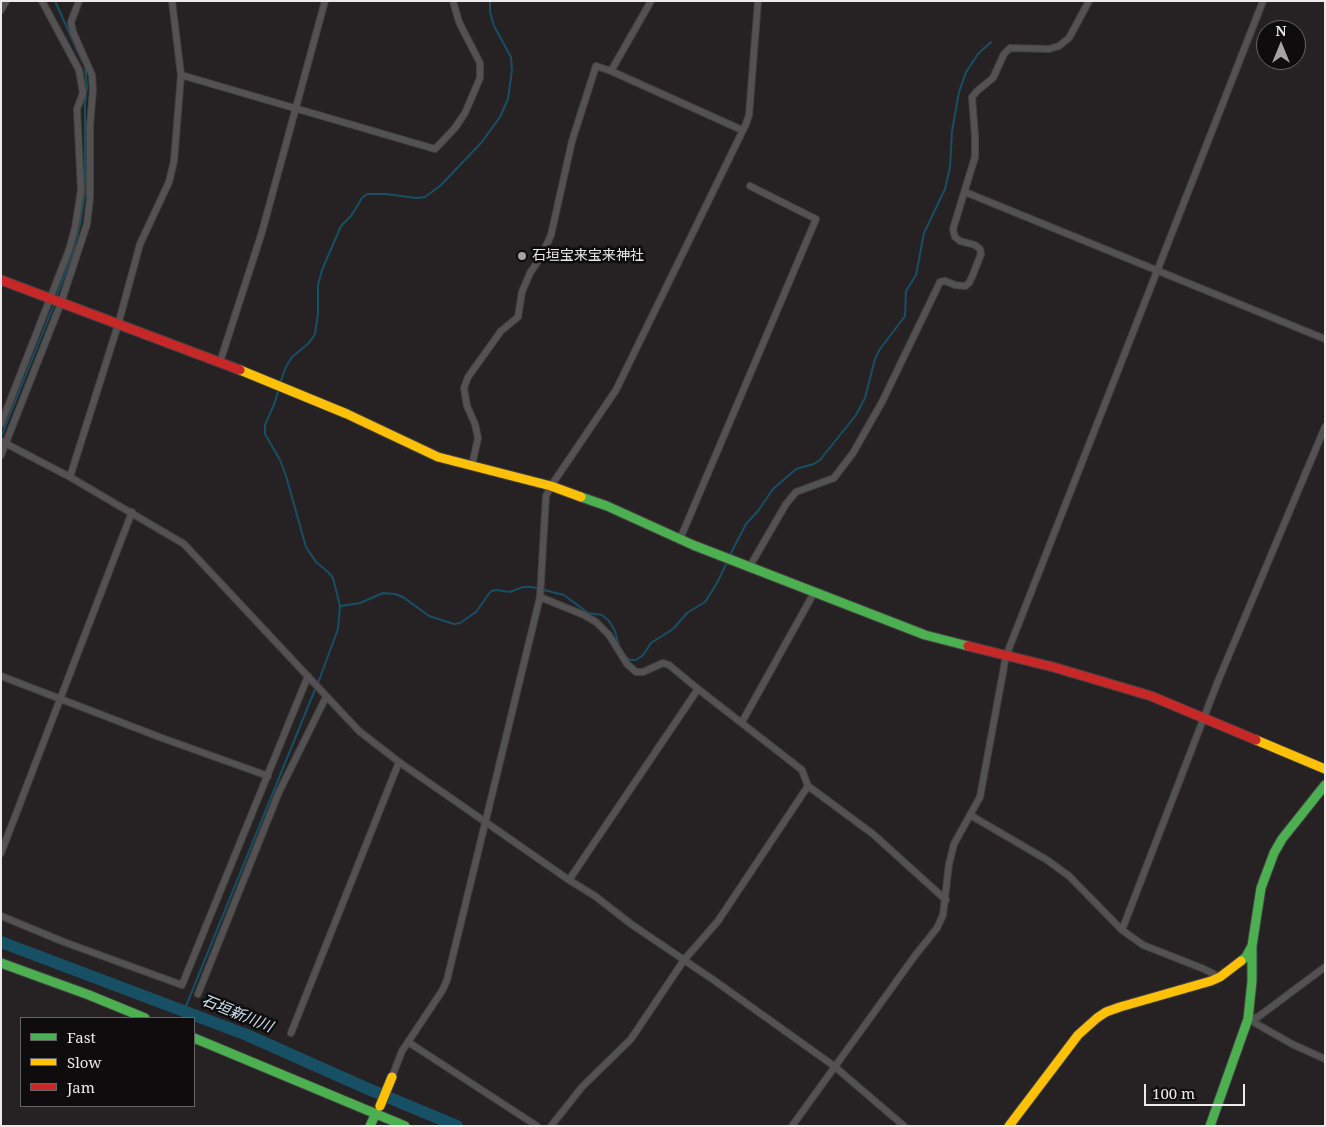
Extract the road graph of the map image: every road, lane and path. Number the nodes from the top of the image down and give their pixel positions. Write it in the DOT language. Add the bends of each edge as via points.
graph roads {
  1 [pos="6,1"];
  2 [pos="42,1"];
  3 [pos="79,1"];
  4 [pos="172,1"];
  5 [pos="325,1"];
  6 [pos="453,1"];
  7 [pos="651,1"];
  8 [pos="758,1"];
  9 [pos="1089,1"];
  10 [pos="1263,1"];
  11 [pos="1,10"];
  12 [pos="611,71"];
  13 [pos="181,75"];
  14 [pos="295,108"];
  15 [pos="742,130"];
  16 [pos="750,186"];
  17 [pos="966,192"];
  18 [pos="1158,270"];
  19 [pos="1,280"];
  20 [pos="51,298"];
  21 [pos="61,302"];
  22 [pos="118,324"];
  23 [pos="1325,339"];
  24 [pos="220,362"];
  25 [pos="1,424"];
  26 [pos="1325,426"];
  27 [pos="3,443"];
  28 [pos="1,455"];
  29 [pos="472,465"];
  30 [pos="70,477"];
  31 [pos="551,486"];
  32 [pos="132,512"];
  33 [pos="680,539"];
  34 [pos="750,566"];
  35 [pos="815,591"];
  36 [pos="540,597"];
  37 [pos="1006,656"];
  38 [pos="1,676"];
  39 [pos="308,676"];
  40 [pos="698,690"];
  41 [pos="326,697"];
  42 [pos="61,699"];
  43 [pos="1204,718"];
  44 [pos="742,722"];
  45 [pos="399,762"];
  46 [pos="1325,769"];
  47 [pos="268,776"];
  48 [pos="1325,785"];
  49 [pos="808,786"];
  50 [pos="970,815"];
  51 [pos="486,822"];
  52 [pos="1,853"];
  53 [pos="568,880"];
  54 [pos="946,900"];
  55 [pos="1,916"];
  56 [pos="1122,930"];
  57 [pos="1252,946"];
  58 [pos="684,960"];
  59 [pos="1,962"];
  60 [pos="1325,967"];
  61 [pos="1220,977"];
  62 [pos="198,994"];
  63 [pos="143,1017"];
  64 [pos="1248,1019"];
  65 [pos="291,1033"];
  66 [pos="195,1038"];
  67 [pos="408,1042"];
  68 [pos="1325,1059"];
  69 [pos="834,1066"];
  70 [pos="392,1077"];
  71 [pos="378,1110"];
  72 [pos="370,1126"];
  73 [pos="405,1126"];
  74 [pos="537,1126"];
  75 [pos="551,1126"];
  76 [pos="792,1126"];
  77 [pos="904,1126"];
  78 [pos="1009,1126"];
  79 [pos="1210,1126"];
  1 -- 11 [label="street"];
  2 -- 20 [label="street" via="79,70 83,93 77,109 81,190 69,250"];
  3 -- 21 [label="street" via="71,22 92,75 90,198 87,224"];
  4 -- 13 [label="street"];
  5 -- 14 [label="street"];
  6 -- 14 [label="street" via="459,22 480,63 480,78 465,114 435,149"];
  7 -- 12 [label="street"];
  8 -- 15 [label="street" via="749,115"];
  9 -- 17 [label="street" via="1069,38 1049,49 1010,48 993,78 972,97 975,157"];
  10 -- 18 [label="street"];
  12 -- 15 [label="street"];
  12 -- 29 [label="street" via="596,66 572,140 551,235 530,272 522,292 518,317 501,331 468,377 464,388 466,406 478,438"];
  13 -- 14 [label="street"];
  13 -- 22 [label="street" via="174,161 169,182 140,244"];
  14 -- 24 [label="street" via="262,232"];
  15 -- 31 [label="street" via="616,390"];
  16 -- 33 [label="street" via="816,219"];
  17 -- 18 [label="street"];
  17 -- 34 [label="street" via="954,229 960,241 980,249 972,278 965,286 940,282 882,402 853,453 834,478 796,492"];
  18 -- 23 [label="street"];
  18 -- 37 [label="street"];
  19 -- 20 [label="street"];
  20 -- 21 [label="street"];
  20 -- 25 [label="street"];
  21 -- 22 [label="street"];
  21 -- 27 [label="street"];
  22 -- 24 [label="street"];
  22 -- 30 [label="street"];
  24 -- 29 [label="street" via="347,414 438,457"];
  26 -- 43 [label="street"];
  27 -- 28 [label="street"];
  27 -- 30 [label="street"];
  29 -- 31 [label="street"];
  30 -- 32 [label="street"];
  31 -- 33 [label="street" via="607,506"];
  31 -- 36 [label="street" via="546,496"];
  32 -- 39 [label="street" via="184,544"];
  32 -- 42 [label="street"];
  33 -- 34 [label="street"];
  34 -- 35 [label="street"];
  35 -- 37 [label="street" via="925,635"];
  35 -- 44 [label="street"];
  36 -- 40 [label="street" via="596,622 609,634 636,672 663,663"];
  36 -- 51 [label="street"];
  37 -- 43 [label="street" via="1122,686"];
  37 -- 50 [label="street" via="980,797"];
  38 -- 42 [label="street"];
  39 -- 41 [label="street"];
  39 -- 47 [label="street"];
  40 -- 44 [label="street"];
  40 -- 53 [label="street"];
  41 -- 45 [label="street" via="359,731"];
  41 -- 62 [label="street" via="279,792"];
  42 -- 47 [label="street"];
  42 -- 52 [label="street"];
  43 -- 46 [label="street"];
  43 -- 56 [label="street"];
  44 -- 49 [label="street" via="802,770"];
  45 -- 51 [label="street"];
  45 -- 65 [label="street"];
  47 -- 55 [label="street" via="182,986"];
  48 -- 57 [label="street" via="1274,853 1261,888"];
  49 -- 54 [label="street" via="873,834"];
  49 -- 58 [label="street" via="718,921"];
  50 -- 54 [label="street" via="951,854"];
  50 -- 56 [label="street" via="1070,876"];
  51 -- 53 [label="street"];
  51 -- 67 [label="street" via="447,980"];
  53 -- 58 [label="street"];
  54 -- 69 [label="street" via="937,928"];
  56 -- 61 [label="street" via="1143,945"];
  57 -- 61 [label="street" via="1239,964"];
  57 -- 64 [label="street"];
  58 -- 69 [label="street"];
  58 -- 75 [label="street" via="631,1039 582,1087"];
  59 -- 63 [label="street"];
  60 -- 64 [label="street" via="1258,1017"];
  61 -- 78 [label="street" via="1120,1007 1097,1018 1078,1035"];
  64 -- 68 [label="street"];
  64 -- 79 [label="street"];
  66 -- 71 [label="street"];
  67 -- 70 [label="street"];
  67 -- 74 [label="street"];
  69 -- 76 [label="street"];
  69 -- 77 [label="street"];
  70 -- 71 [label="street"];
  71 -- 72 [label="street"];
  71 -- 73 [label="street"];
}
